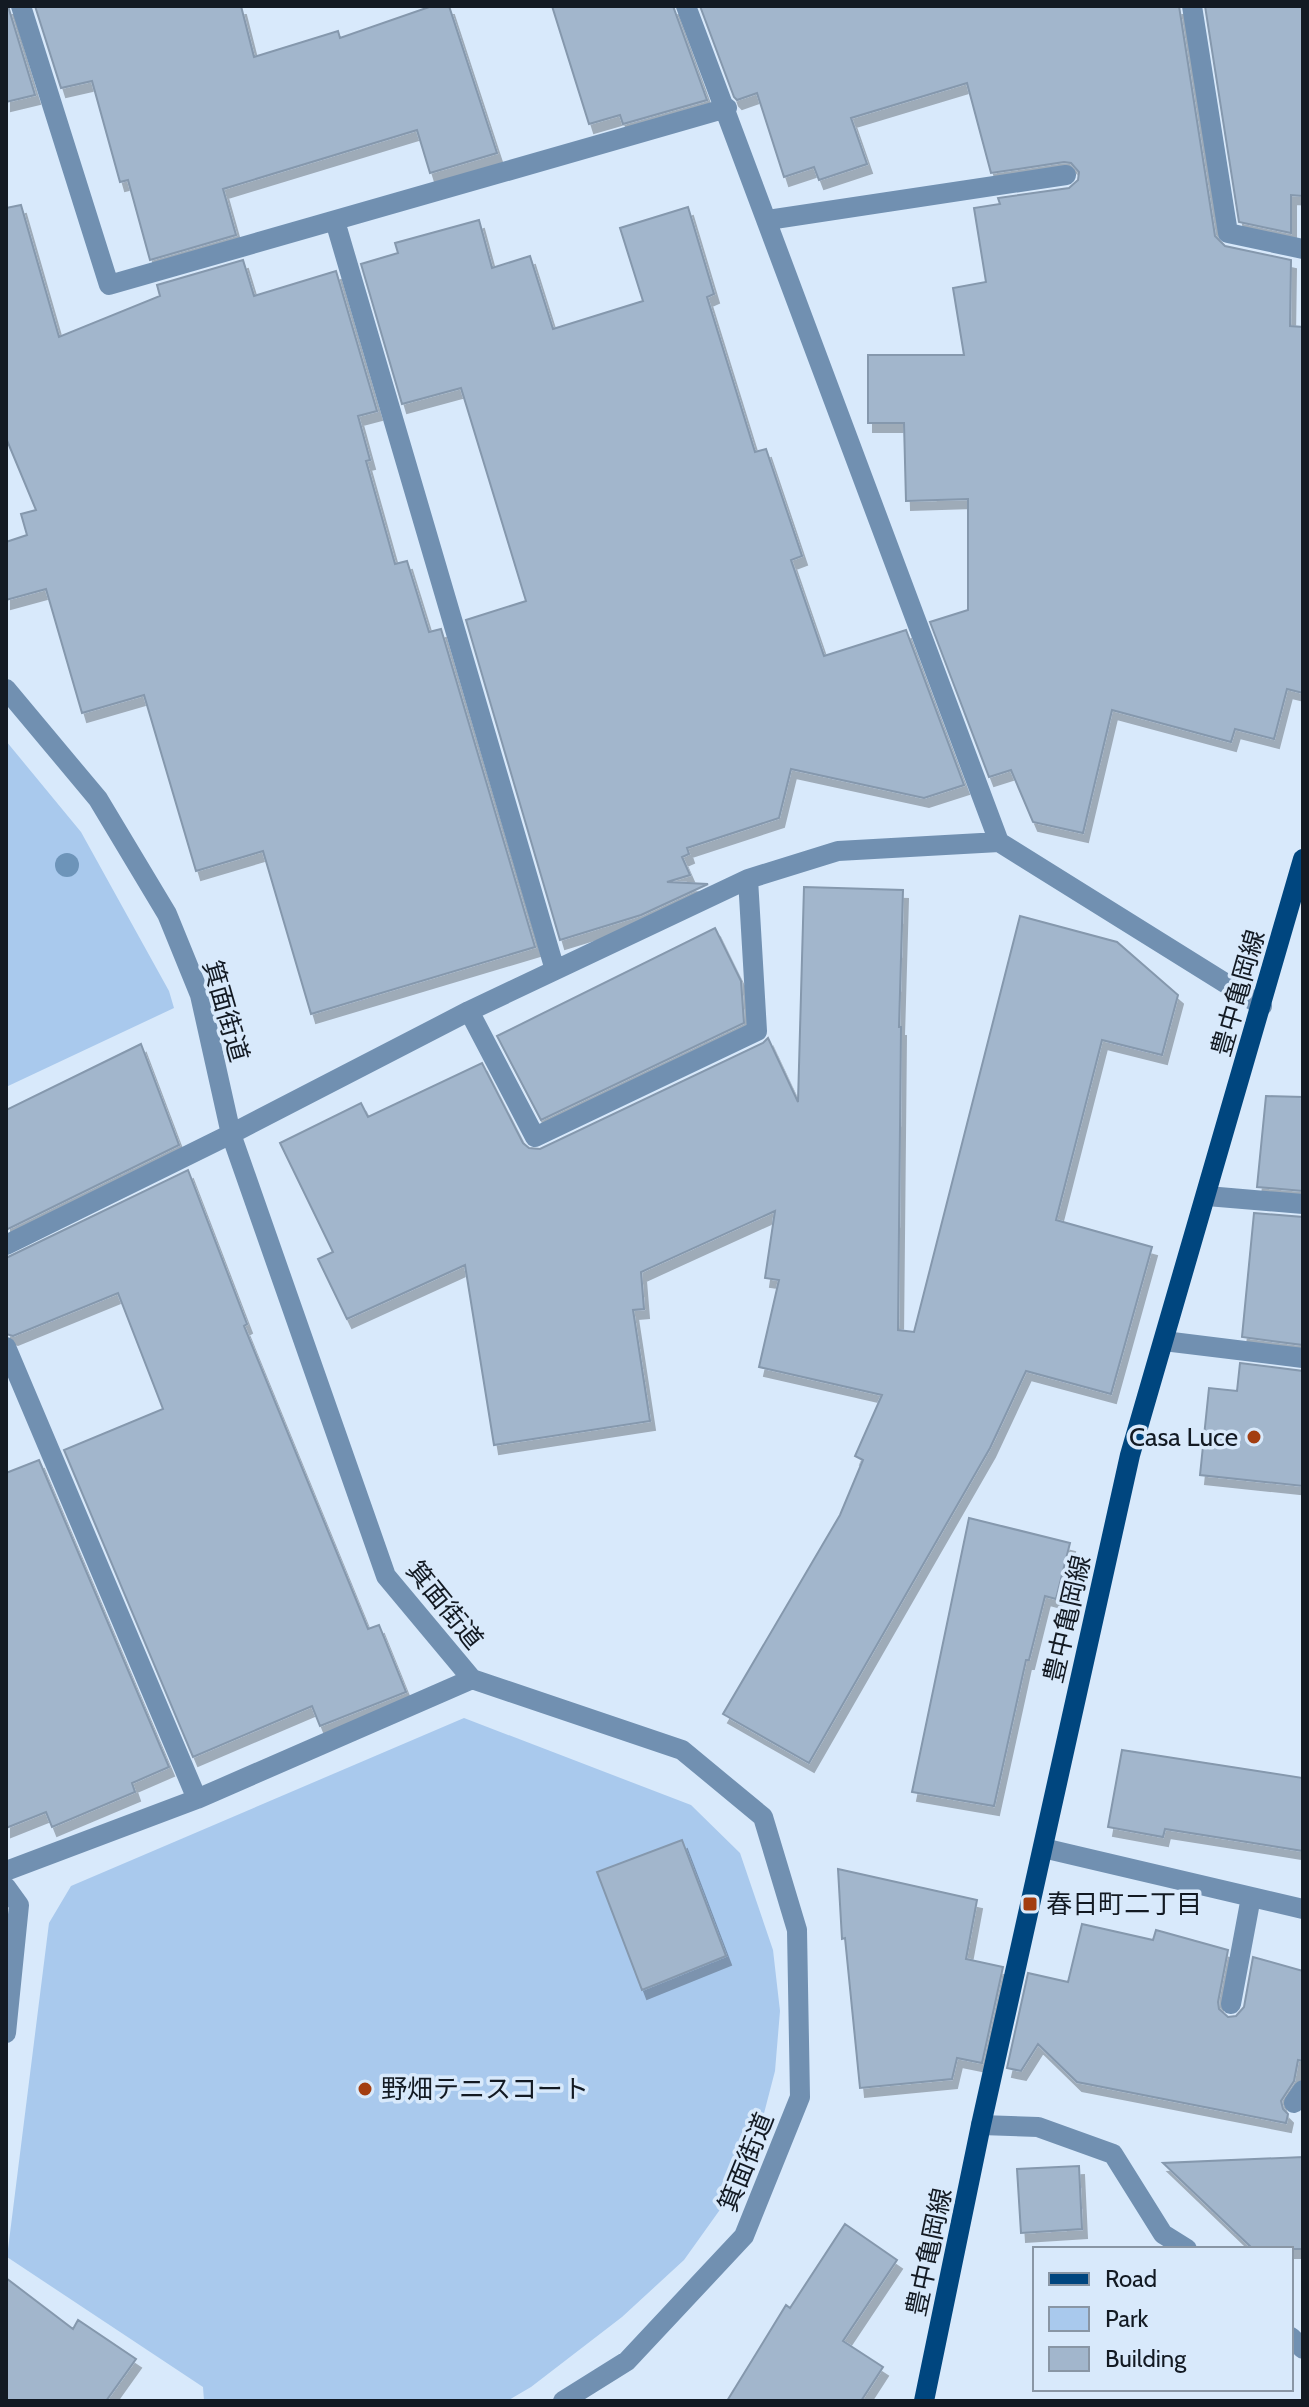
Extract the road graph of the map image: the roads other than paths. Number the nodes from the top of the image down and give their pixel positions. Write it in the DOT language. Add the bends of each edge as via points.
graph roads {
  1 [pos="21,6"];
  2 [pos="686,6"];
  3 [pos="1192,6"];
  4 [pos="727,108"];
  5 [pos="1066,175"];
  6 [pos="768,220"];
  7 [pos="335,221"];
  8 [pos="1303,249"];
  9 [pos="6,689"];
  10 [pos="999,842"];
  11 [pos="1303,859"];
  12 [pos="748,879"];
  13 [pos="555,970"];
  14 [pos="1262,1006"];
  15 [pos="469,1011"];
  16 [pos="231,1134"];
  17 [pos="1207,1196"];
  18 [pos="1303,1204"];
  19 [pos="6,1245"];
  20 [pos="1164,1341"];
  21 [pos="6,1347"];
  22 [pos="1303,1358"];
  23 [pos="472,1679"];
  24 [pos="197,1799"];
  25 [pos="1043,1848"];
  26 [pos="6,1871"];
  27 [pos="6,1887"];
  28 [pos="1251,1897"];
  29 [pos="1303,1909"];
  30 [pos="1231,2004"];
  31 [pos="6,2033"];
  32 [pos="981,2125"];
  33 [pos="1184,2247"];
  34 [pos="563,2401"];
  35 [pos="924,2401"];
  1 -- 7 [label="street" via="109,285"];
  2 -- 4 [label="street"];
  3 -- 8 [label="street" via="1228,233"];
  4 -- 6 [label="street"];
  4 -- 7 [label="street"];
  5 -- 6 [label="street"];
  6 -- 10 [label="street"];
  7 -- 13 [label="street"];
  9 -- 16 [label="street, 箕面街道" via="98,799 167,914 200,995"];
  10 -- 12 [label="street" via="838,851"];
  10 -- 14 [label="street"];
  11 -- 14 [label="main road, 豊中亀岡線"];
  12 -- 13 [label="street"];
  12 -- 15 [label="street" via="757,1031 535,1137"];
  13 -- 15 [label="street"];
  14 -- 17 [label="main road, 豊中亀岡線"];
  15 -- 16 [label="street"];
  16 -- 19 [label="street"];
  16 -- 23 [label="street, 箕面街道" via="386,1576"];
  17 -- 18 [label="street"];
  17 -- 20 [label="main road, 豊中亀岡線"];
  20 -- 22 [label="street"];
  20 -- 25 [label="main road, 豊中亀岡線" via="1130,1455"];
  21 -- 24 [label="street"];
  23 -- 24 [label="street"];
  23 -- 34 [label="street, 箕面街道" via="682,1750 763,1817 797,1930 800,2097 744,2236 627,2361"];
  24 -- 26 [label="street"];
  25 -- 28 [label="street"];
  25 -- 32 [label="main road, 豊中亀岡線"];
  27 -- 31 [label="street" via="19,1905"];
  28 -- 29 [label="street"];
  28 -- 30 [label="street"];
  32 -- 33 [label="street" via="1038,2127 1113,2154 1163,2234"];
  32 -- 35 [label="main road, 豊中亀岡線"];
}
